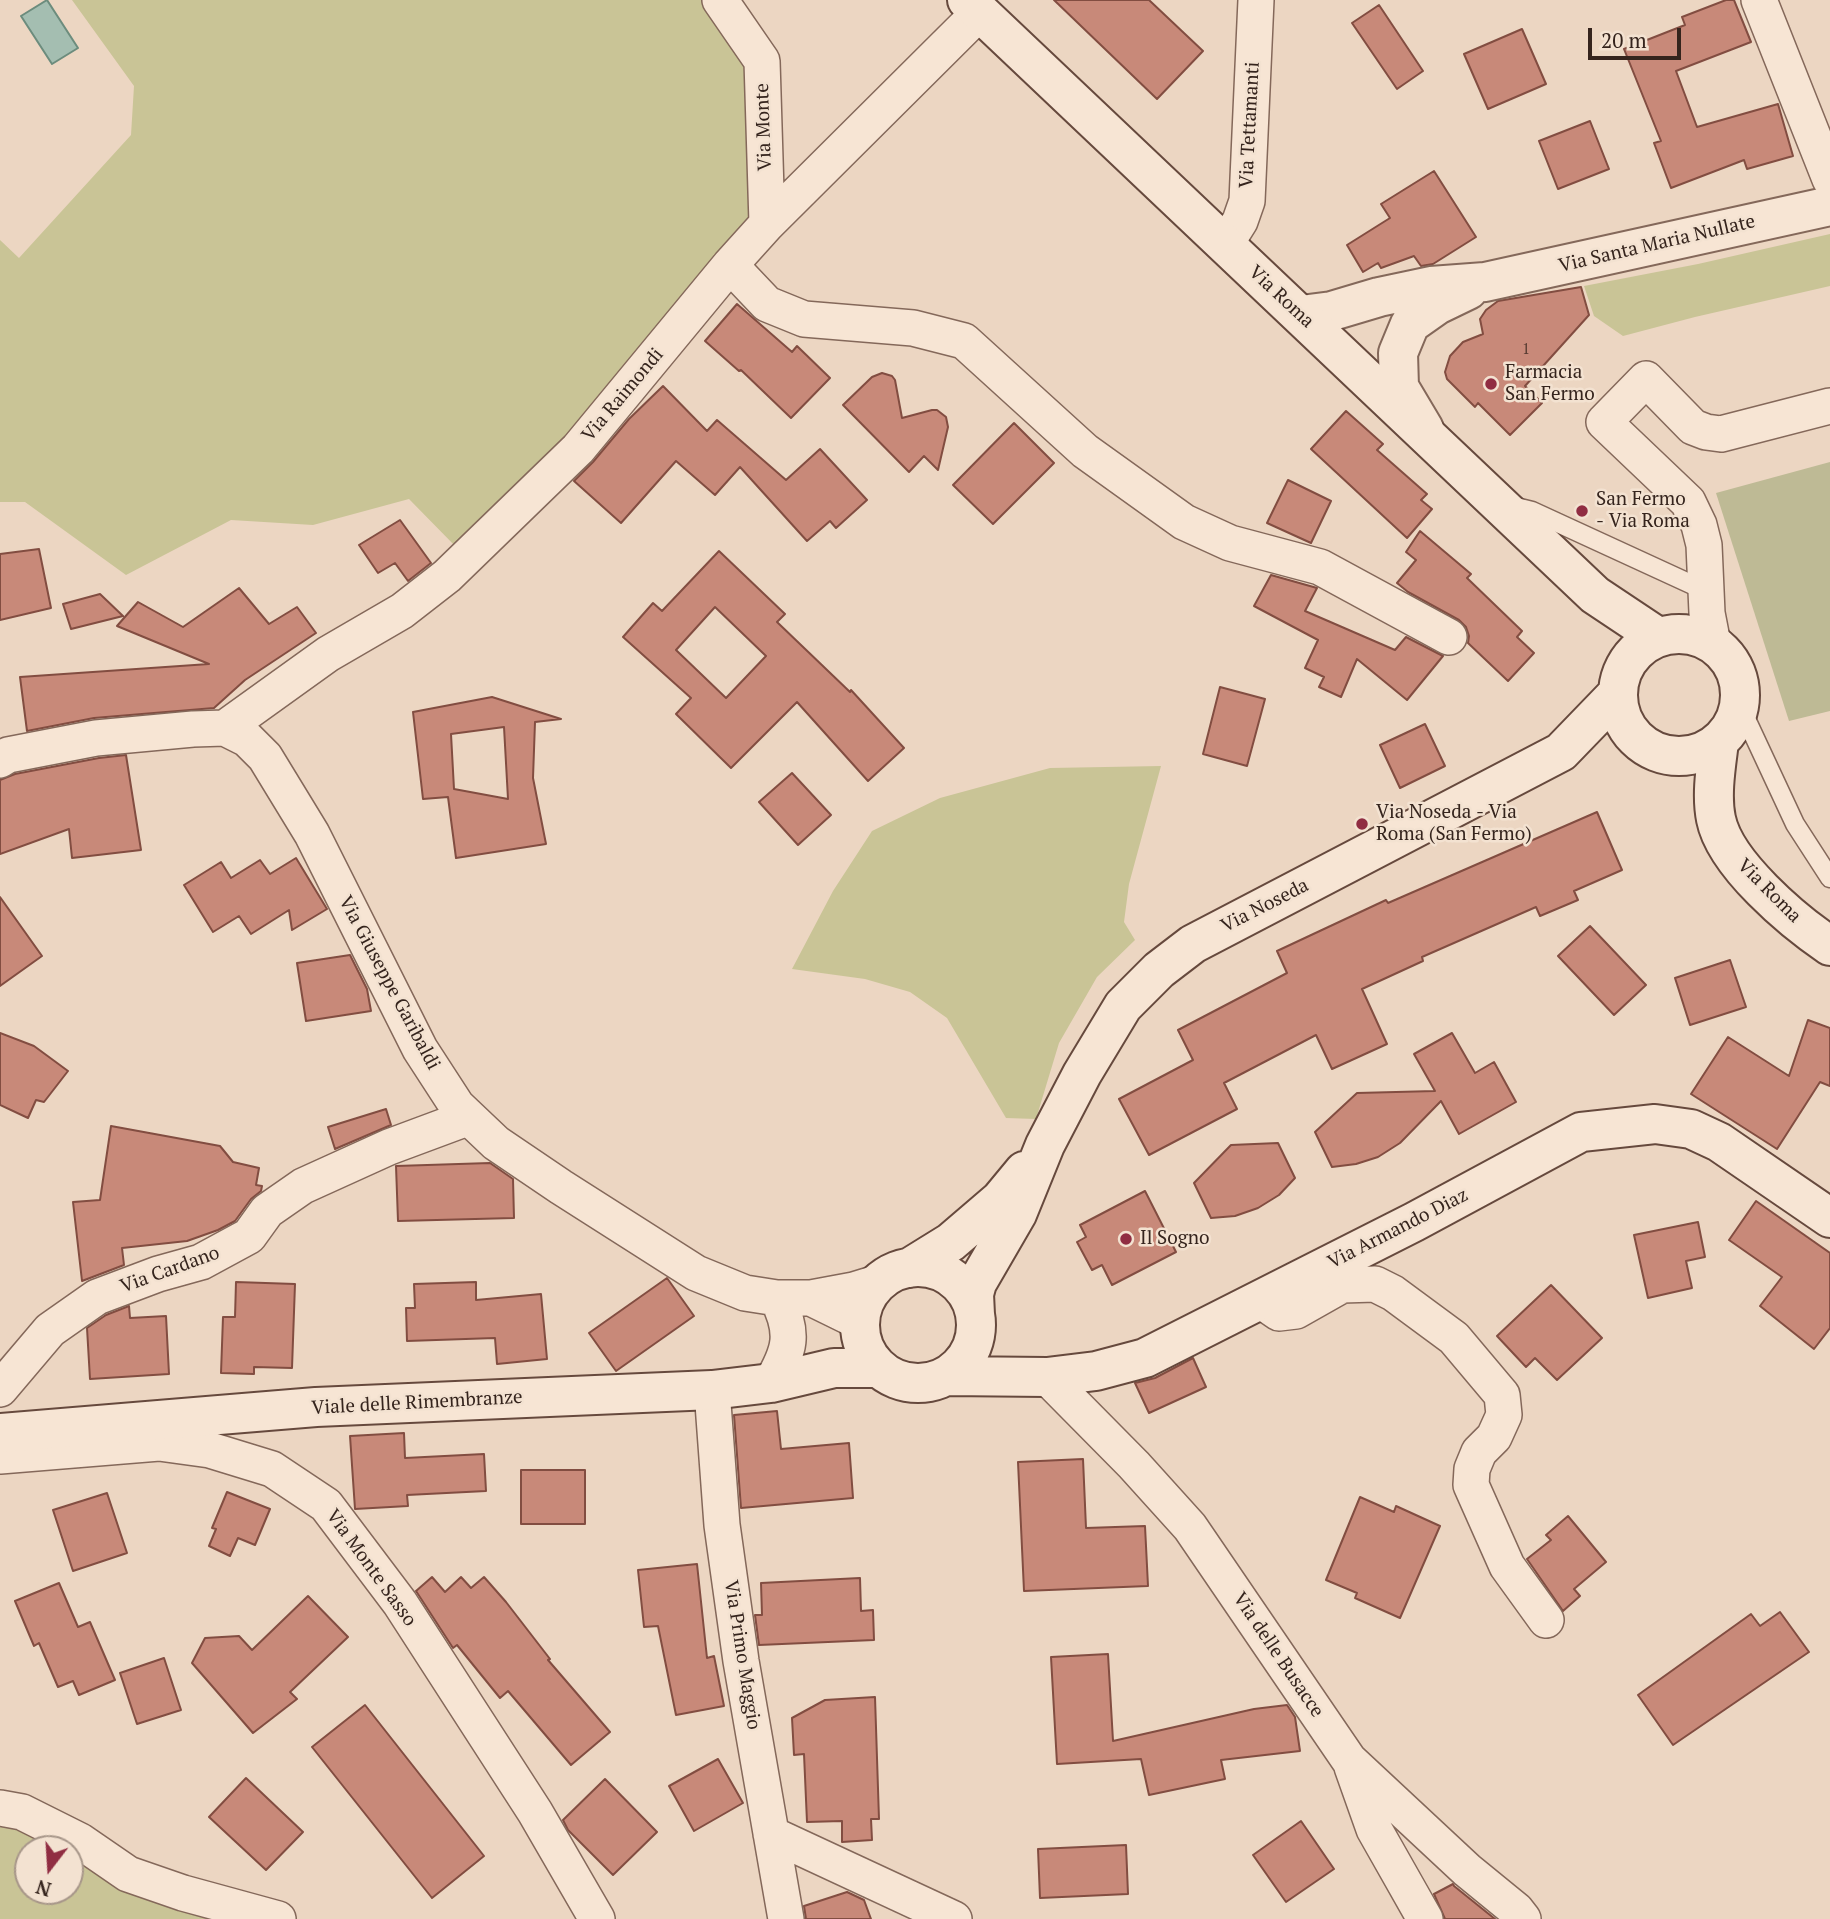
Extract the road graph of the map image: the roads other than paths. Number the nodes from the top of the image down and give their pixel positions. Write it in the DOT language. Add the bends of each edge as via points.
graph roads {
  1 [pos="720,0"];
  2 [pos="1256,0"];
  3 [pos="1759,0"];
  4 [pos="974,7"];
  5 [pos="1830,179"];
  6 [pos="1830,205"];
  7 [pos="767,224"];
  8 [pos="1225,245"];
  9 [pos="730,265"];
  10 [pos="1485,282"];
  11 [pos="1301,315"];
  12 [pos="1830,406"];
  13 [pos="1430,440"];
  14 [pos="1496,502"];
  15 [pos="1706,591"];
  16 [pos="1595,595"];
  17 [pos="1449,637"];
  18 [pos="1658,637"];
  19 [pos="1713,644"];
  20 [pos="1621,682"];
  21 [pos="1740,706"];
  22 [pos="225,728"];
  23 [pos="1719,742"];
  24 [pos="1647,746"];
  25 [pos="1561,752"];
  26 [pos="0,760"];
  27 [pos="1830,878"];
  28 [pos="1830,947"];
  29 [pos="467,1118"];
  30 [pos="1045,1145"];
  31 [pos="1830,1218"];
  32 [pos="894,1275"];
  33 [pos="794,1298"];
  34 [pos="1260,1300"];
  35 [pos="975,1315"];
  36 [pos="867,1344"];
  37 [pos="947,1376"];
  38 [pos="1047,1377"];
  39 [pos="771,1383"];
  40 [pos="0,1389"];
  41 [pos="712,1390"];
  42 [pos="0,1433"];
  43 [pos="0,1456"];
  44 [pos="1546,1620"];
  45 [pos="1349,1760"];
  46 [pos="0,1808"];
  47 [pos="771,1834"];
  48 [pos="278,1919"];
  49 [pos="597,1919"];
  50 [pos="786,1919"];
  51 [pos="954,1919"];
  52 [pos="1425,1919"];
  53 [pos="1523,1919"];
  1 -- 7 [label="street, Via Monte" via="762,61"];
  2 -- 8 [label="street, Via Tettamanti" via="1247,201"];
  3 -- 5 [label="street"];
  4 -- 7 [label="street, Via Raimondi"];
  4 -- 8 [label="main road, Via Roma"];
  6 -- 10 [label="main road, Via Santa Maria Nullate"];
  7 -- 9 [label="street, Via Raimondi"];
  8 -- 11 [label="main road, Via Roma"];
  9 -- 17 [label="street" via="767,304 804,319 913,328 964,341 1085,451 1184,522 1230,543 1321,567"];
  9 -- 22 [label="street, Via Raimondi" via="578,449 440,583 328,654"];
  10 -- 11 [label="main road, Via Santa Maria Nullate" via="1431,286"];
  10 -- 13 [label="main road, Via Santa Maria Nullate" via="1410,324 1398,353 1399,387"];
  11 -- 13 [label="main road, Via Roma"];
  12 -- 15 [label="street" via="1721,434 1706,432 1693,426 1646,379 1604,422 1688,502 1704,545"];
  13 -- 14 [label="main road, Via Roma"];
  14 -- 15 [label="lane" via="1532,512"];
  14 -- 16 [label="main road, Via Roma"];
  15 -- 19 [label="street"];
  16 -- 18 [label="main road, Via Roma"];
  16 -- 20 [label="main road, Via Roma" via="1617,646"];
  18 -- 19 [label="main road" via="1695,636"];
  18 -- 20 [label="main road" via="1630,658"];
  19 -- 21 [label="main road" via="1729,660 1738,679"];
  20 -- 24 [label="main road" via="1627,727"];
  20 -- 25 [label="main road, Via Noseda"];
  21 -- 23 [label="main road"];
  21 -- 27 [label="lane" via="1795,824"];
  22 -- 26 [label="street" via="96,738"];
  22 -- 29 [label="street, Via Giuseppe Garibaldi" via="247,738 265,757 312,834 420,1049"];
  23 -- 24 [label="main road" via="1682,757"];
  23 -- 28 [label="main road, Via Roma" via="1716,818 1728,848 1783,910"];
  24 -- 25 [label="main road, Via Noseda"];
  25 -- 30 [label="main road, Via Noseda" via="1194,944 1159,970 1124,1006"];
  29 -- 33 [label="street, Via Giuseppe Garibaldi" via="561,1187 696,1273 745,1293"];
  29 -- 40 [label="street, Via Cardano" via="303,1186 267,1211 249,1236 210,1258 97,1297 50,1330"];
  30 -- 32 [label="main road, Via Noseda" via="1000,1200 951,1242"];
  30 -- 35 [label="main road, Via Noseda" via="1017,1214 977,1283"];
  31 -- 34 [label="main road, Via Armando Diaz" via="1719,1142 1691,1129 1655,1125 1581,1132"];
  32 -- 33 [label="street, Via Giuseppe Garibaldi" via="854,1290"];
  32 -- 35 [label="main road" via="930,1269 952,1279 963,1289"];
  32 -- 36 [label="main road" via="867,1297"];
  33 -- 36 [label="street, Via Giuseppe Garibaldi"];
  33 -- 39 [label="street" via="787,1318 783,1363"];
  34 -- 38 [label="main road, Via Armando Diaz" via="1145,1358"];
  34 -- 44 [label="street" via="1279,1313 1296,1311 1342,1285 1375,1284 1454,1338 1502,1395 1504,1415 1494,1437 1479,1452 1471,1485 1507,1566"];
  35 -- 37 [label="main road" via="973,1342"];
  36 -- 37 [label="main road" via="895,1379 928,1382"];
  36 -- 39 [label="main road, Viale delle Rimembranze" via="834,1368"];
  37 -- 38 [label="main road, Via Armando Diaz"];
  38 -- 45 [label="street, Via delle Busacce" via="1190,1527"];
  39 -- 41 [label="main road, Viale delle Rimembranze"];
  41 -- 42 [label="main road, Viale delle Rimembranze" via="316,1407"];
  41 -- 47 [label="street, Via Primo Maggio" via="722,1525"];
  43 -- 49 [label="street, Via Monte Sasso" via="159,1443 211,1450 272,1469 326,1505 400,1603 535,1812"];
  45 -- 52 [label="street" via="1374,1829"];
  45 -- 53 [label="street, Via delle Busacce"];
  46 -- 48 [label="street" via="22,1812 80,1841 128,1874"];
  47 -- 50 [label="street, Via Primo Maggio"];
  47 -- 51 [label="street"];
}
